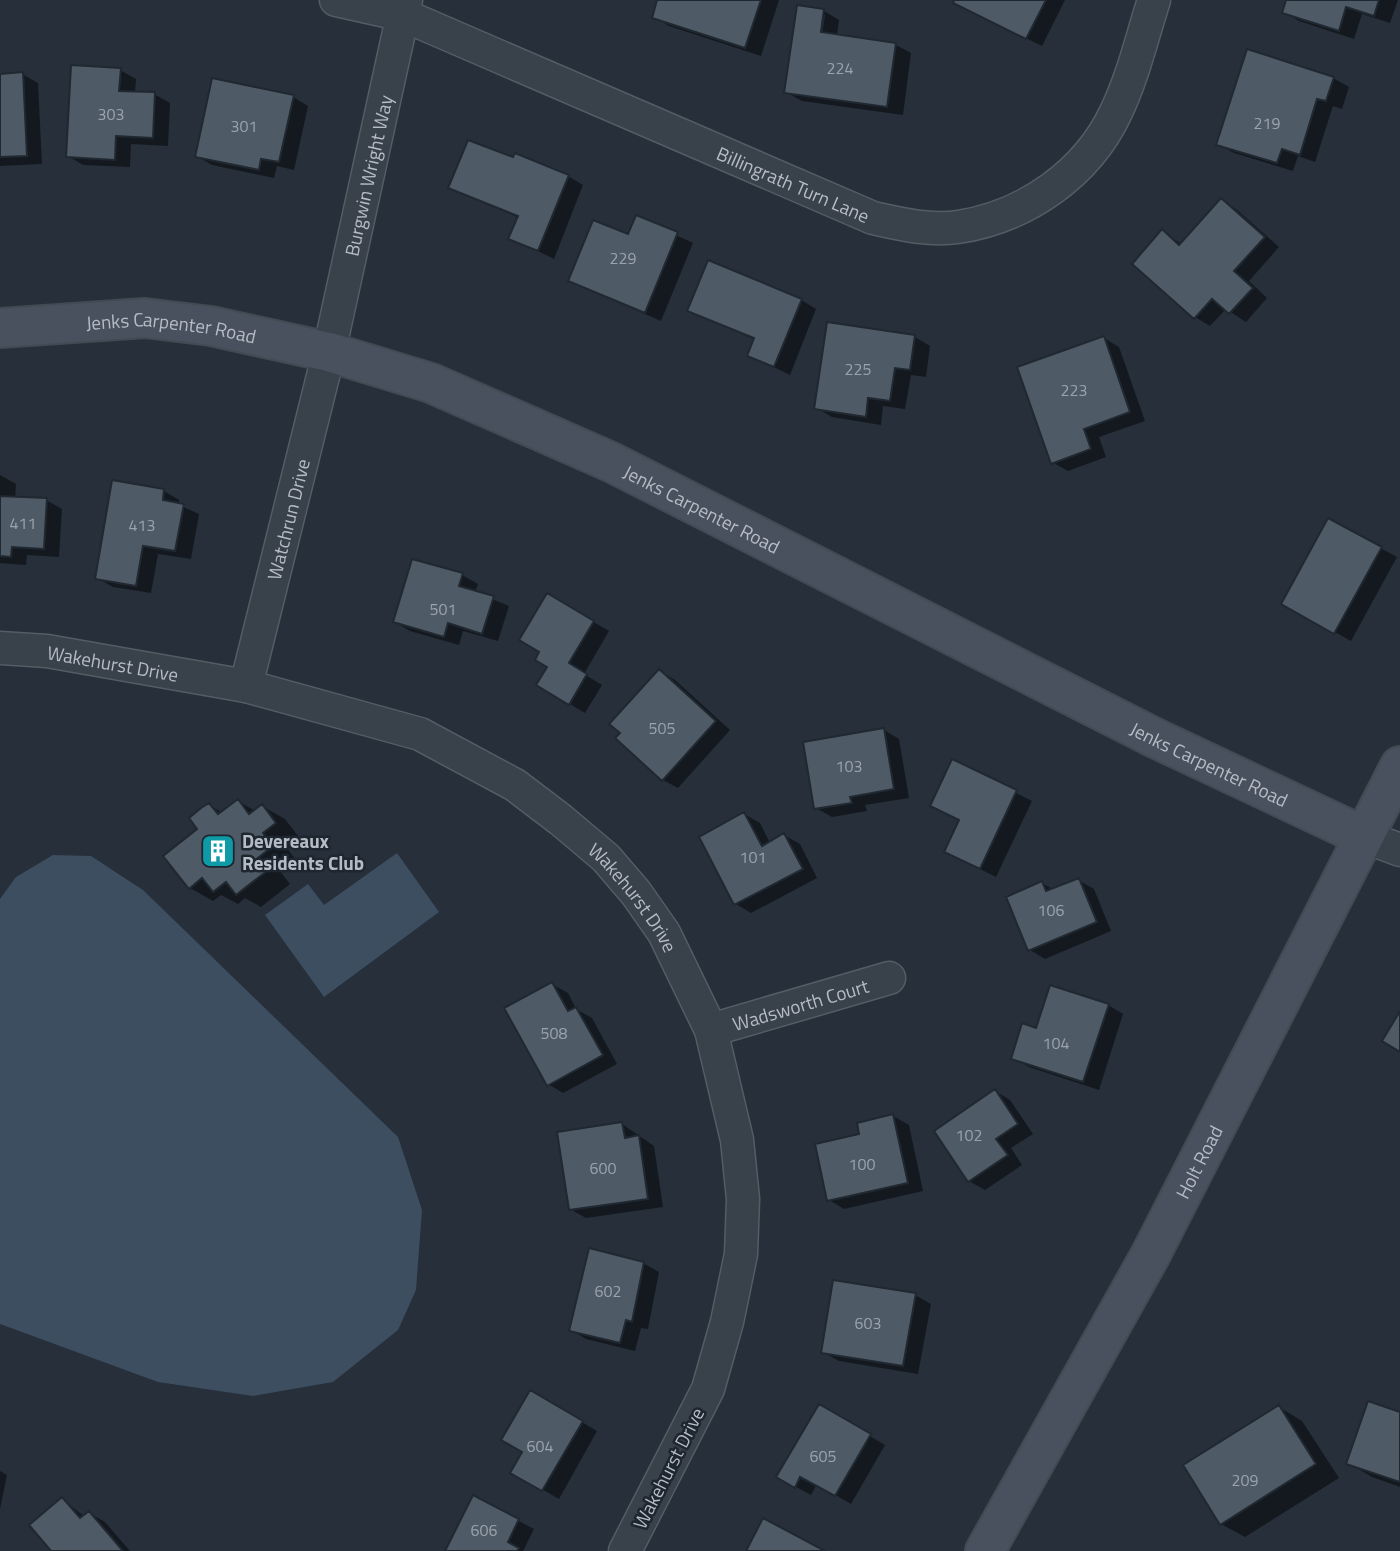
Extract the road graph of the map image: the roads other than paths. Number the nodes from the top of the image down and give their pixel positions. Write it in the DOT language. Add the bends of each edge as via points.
graph roads {
  1 [pos="336,0"];
  2 [pos="1154,0"];
  3 [pos="405,7"];
  4 [pos="0,328"];
  5 [pos="329,352"];
  6 [pos="0,648"];
  7 [pos="246,686"];
  8 [pos="1400,766"];
  9 [pos="1363,836"];
  10 [pos="1400,850"];
  11 [pos="889,978"];
  12 [pos="711,1030"];
  13 [pos="625,1551"];
  14 [pos="985,1551"];
  1 -- 3 [label="street, Billingrath Turn Lane"];
  2 -- 3 [label="street, Billingrath Turn Lane" via="1116,112 1094,148 1065,180 1022,207 991,219 933,228 873,218"];
  3 -- 5 [label="street, Burgwin Wright Way"];
  4 -- 5 [label="street, Jenks Carpenter Road" via="145,318 211,326"];
  5 -- 7 [label="street, Watchrun Drive"];
  5 -- 9 [label="street, Jenks Carpenter Road" via="431,383 611,462 1155,738"];
  6 -- 7 [label="street, Wakehurst Drive" via="47,651"];
  7 -- 12 [label="street, Wakehurst Drive" via="420,734 515,785 606,858 636,894 664,933"];
  8 -- 9 [label="street, Holt Road"];
  9 -- 10 [label="street"];
  9 -- 14 [label="street, Holt Road" via="1151,1254"];
  11 -- 12 [label="street, Wadsworth Court"];
  12 -- 13 [label="street, Wakehurst Drive" via="737,1140 743,1199 741,1254 708,1389"];
}
